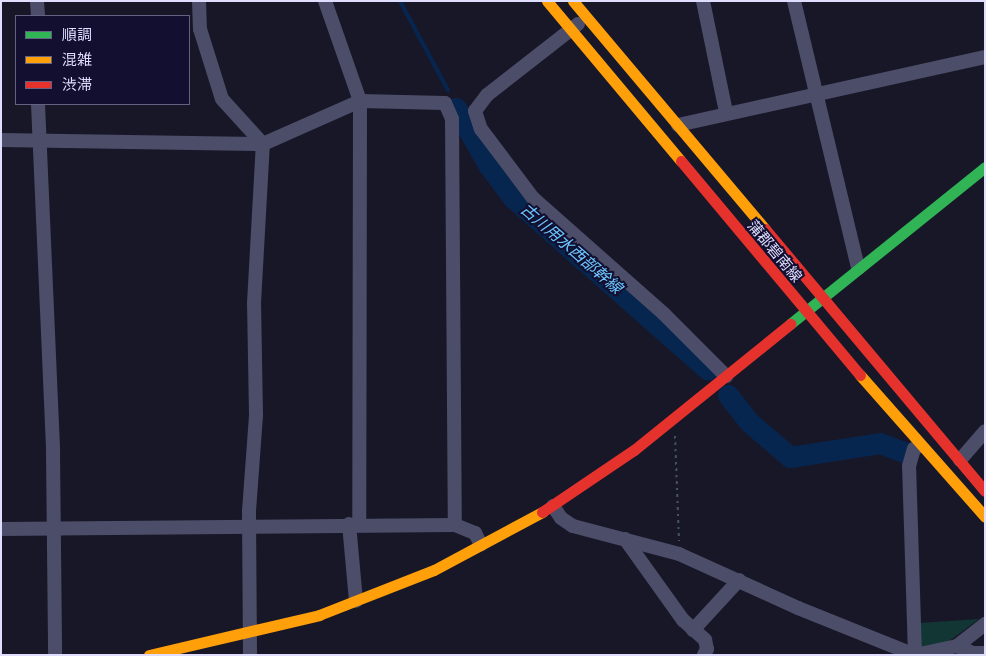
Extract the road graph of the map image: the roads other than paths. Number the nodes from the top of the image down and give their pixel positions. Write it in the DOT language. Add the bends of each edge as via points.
graph roads {
  1 [pos="37,1"];
  2 [pos="199,1"];
  3 [pos="325,1"];
  4 [pos="547,1"];
  5 [pos="573,1"];
  6 [pos="703,1"];
  7 [pos="794,1"];
  8 [pos="38,15"];
  9 [pos="586,17"];
  10 [pos="571,29"];
  11 [pos="985,57"];
  12 [pos="816,96"];
  13 [pos="360,101"];
  14 [pos="38,105"];
  15 [pos="726,112"];
  16 [pos="678,125"];
  17 [pos="38,139"];
  18 [pos="1,140"];
  19 [pos="263,144"];
  20 [pos="985,168"];
  21 [pos="858,268"];
  22 [pos="821,299"];
  23 [pos="806,312"];
  24 [pos="726,376"];
  25 [pos="985,431"];
  26 [pos="920,446"];
  27 [pos="960,460"];
  28 [pos="985,491"];
  29 [pos="553,506"];
  30 [pos="985,517"];
  31 [pos="354,524"];
  32 [pos="455,525"];
  33 [pos="250,528"];
  34 [pos="1,529"];
  35 [pos="52,530"];
  36 [pos="625,539"];
  37 [pos="481,545"];
  38 [pos="739,580"];
  39 [pos="356,601"];
  40 [pos="985,624"];
  41 [pos="694,630"];
  42 [pos="251,633"];
  43 [pos="957,646"];
  44 [pos="985,654"];
  45 [pos="55,655"];
  46 [pos="149,655"];
  47 [pos="250,655"];
  48 [pos="704,655"];
  49 [pos="915,655"];
  1 -- 8 [label="street"];
  2 -- 19 [label="street" via="200,29 222,99"];
  3 -- 13 [label="street"];
  4 -- 10 [label="main road, 蒲郡碧南線"];
  5 -- 9 [label="main road, 蒲郡碧南線"];
  6 -- 15 [label="street"];
  7 -- 12 [label="street"];
  9 -- 10 [label="street"];
  9 -- 16 [label="main road, 蒲郡碧南線"];
  10 -- 23 [label="main road, 蒲郡碧南線"];
  10 -- 24 [label="street" via="487,96 475,111 481,130 533,198 664,314"];
  11 -- 12 [label="street"];
  12 -- 15 [label="street"];
  12 -- 21 [label="street"];
  13 -- 19 [label="street"];
  13 -- 31 [label="street"];
  13 -- 32 [label="street" via="445,103 452,119"];
  14 -- 17 [label="street"];
  15 -- 16 [label="street"];
  16 -- 22 [label="main road, 蒲郡碧南線"];
  17 -- 18 [label="street"];
  17 -- 19 [label="street"];
  17 -- 35 [label="street" via="53,452"];
  19 -- 33 [label="street" via="257,206 256,415"];
  20 -- 21 [label="main road"];
  21 -- 22 [label="main road"];
  22 -- 23 [label="main road"];
  22 -- 27 [label="main road, 蒲郡碧南線"];
  23 -- 24 [label="main road"];
  23 -- 26 [label="main road, 蒲郡碧南線"];
  24 -- 29 [label="main road"];
  25 -- 27 [label="street"];
  26 -- 30 [label="main road, 蒲郡碧南線"];
  26 -- 49 [label="street" via="914,448 909,466"];
  27 -- 28 [label="main road, 蒲郡碧南線"];
  29 -- 36 [label="street" via="561,518 573,526"];
  29 -- 37 [label="main road"];
  31 -- 32 [label="street"];
  31 -- 33 [label="street"];
  31 -- 39 [label="street"];
  32 -- 37 [label="street" via="475,533"];
  33 -- 35 [label="street"];
  33 -- 42 [label="street"];
  34 -- 35 [label="street"];
  35 -- 45 [label="street"];
  36 -- 38 [label="street" via="679,554"];
  36 -- 41 [label="street" via="683,620"];
  37 -- 39 [label="main road" via="434,570"];
  38 -- 41 [label="street"];
  38 -- 49 [label="street" via="798,608"];
  39 -- 42 [label="main road" via="320,615"];
  40 -- 43 [label="street"];
  41 -- 48 [label="street" via="705,640 707,649"];
  42 -- 46 [label="main road"];
  42 -- 47 [label="street"];
  43 -- 44 [label="street"];
  43 -- 49 [label="street"];
}
